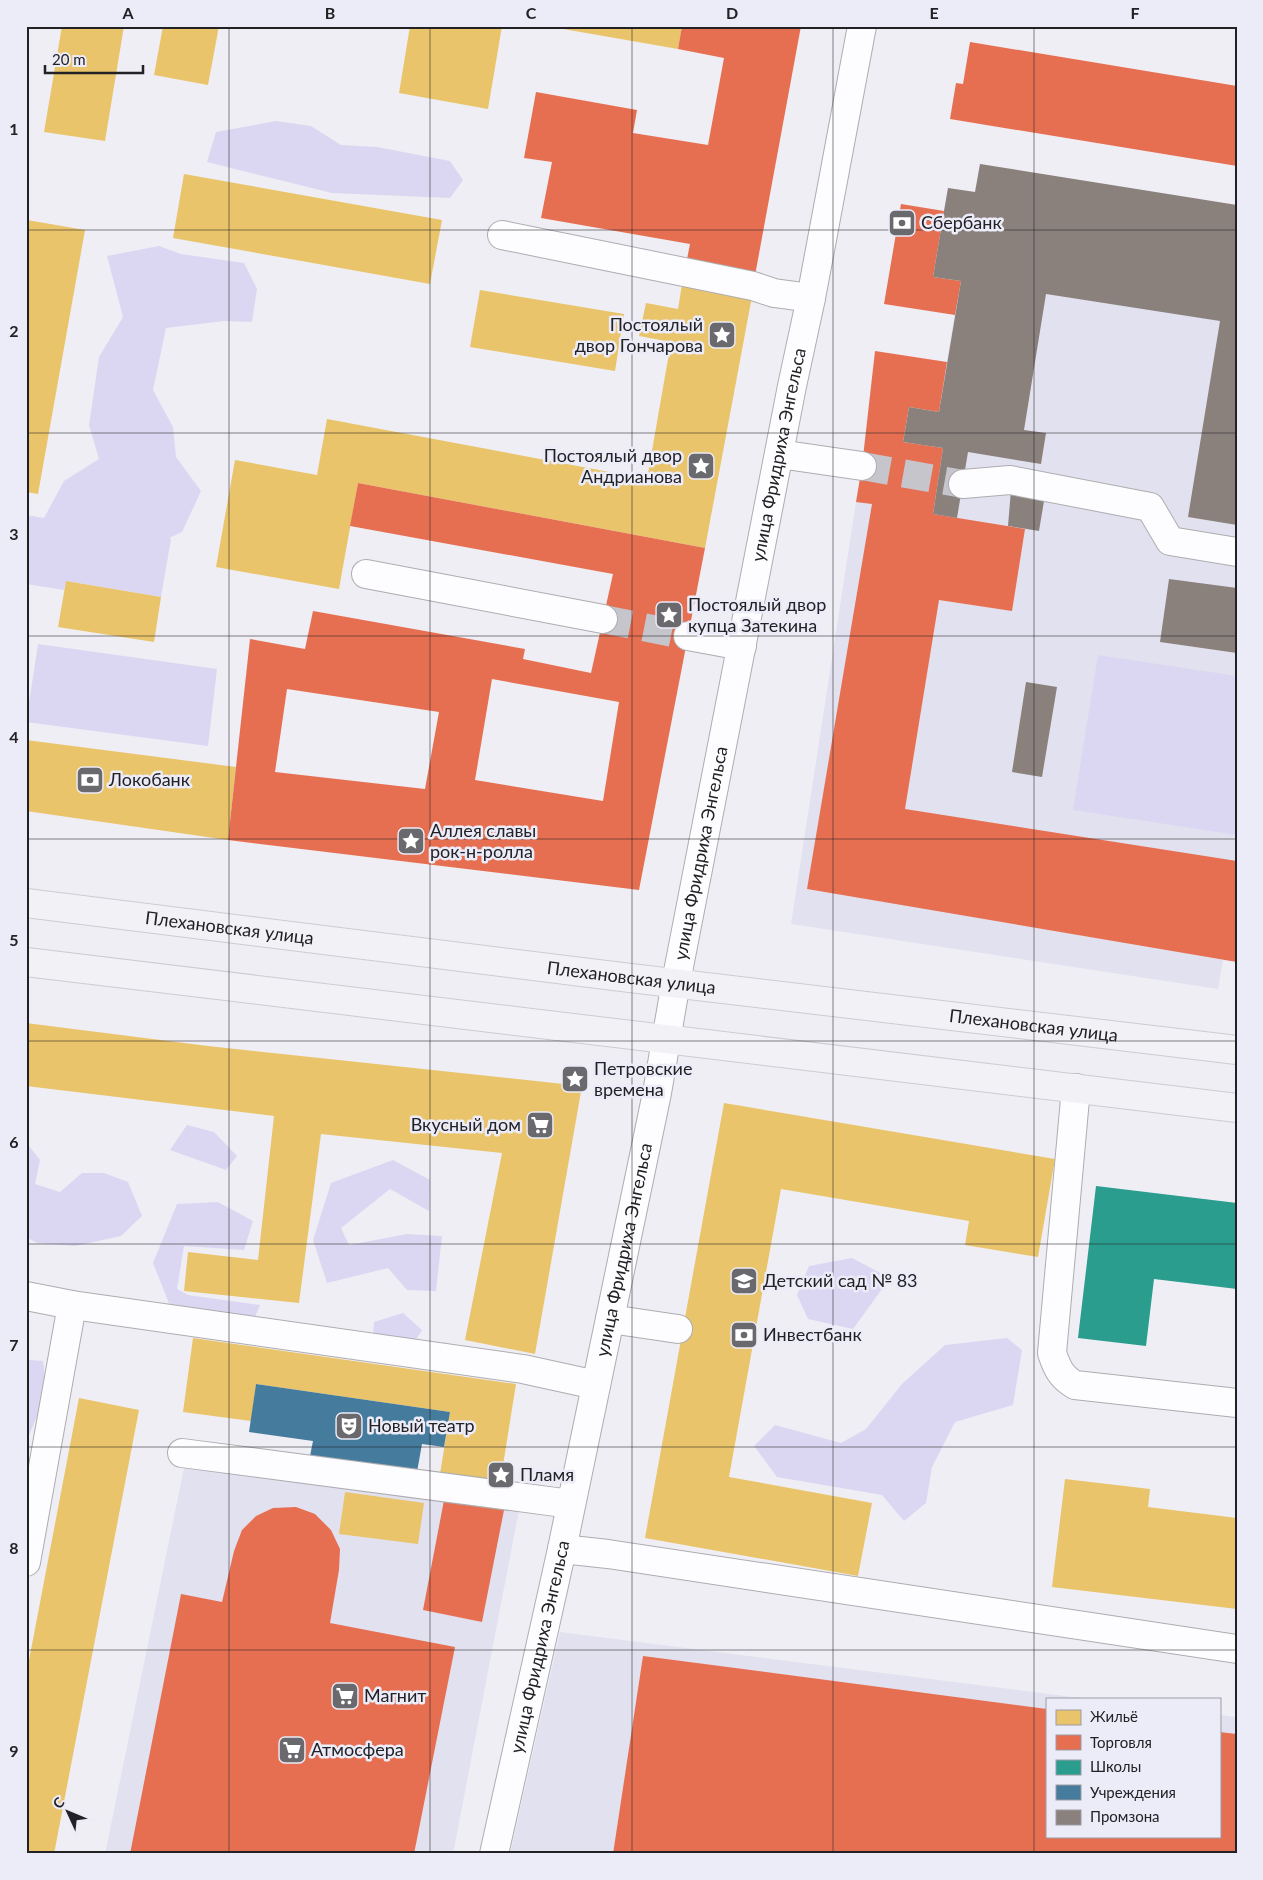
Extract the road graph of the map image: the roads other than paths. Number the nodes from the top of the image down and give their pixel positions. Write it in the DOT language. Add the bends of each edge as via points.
graph roads {
  1 [pos="862,26"];
  2 [pos="502,235"];
  3 [pos="811,298"];
  4 [pos="779,454"];
  5 [pos="862,466"];
  6 [pos="963,484"];
  7 [pos="1237,552"];
  8 [pos="366,574"];
  9 [pos="602,619"];
  10 [pos="688,636"];
  11 [pos="742,646"];
  12 [pos="26,903"];
  13 [pos="26,962"];
  14 [pos="676,982"];
  15 [pos="666,1040"];
  16 [pos="1237,1050"];
  17 [pos="1076,1088"];
  18 [pos="1237,1108"];
  19 [pos="26,1296"];
  20 [pos="72,1305"];
  21 [pos="610,1319"];
  22 [pos="678,1329"];
  23 [pos="596,1385"];
  24 [pos="1237,1403"];
  25 [pos="182,1453"];
  26 [pos="571,1504"];
  27 [pos="562,1549"];
  28 [pos="26,1562"];
  29 [pos="1237,1649"];
  30 [pos="494,1854"];
  1 -- 3 [label="street, улица Фридриха Энгельса"];
  2 -- 3 [label="street"];
  3 -- 4 [label="street, улица Фридриха Энгельса"];
  4 -- 5 [label="street"];
  4 -- 11 [label="street, улица Фридриха Энгельса"];
  6 -- 7 [label="street" via="1010,480 1150,506 1170,541"];
  8 -- 9 [label="street"];
  10 -- 11 [label="street"];
  11 -- 14 [label="street, улица Фридриха Энгельса"];
  12 -- 14 [label="main road, Плехановская улица"];
  13 -- 15 [label="main road"];
  14 -- 15 [label="street, улица Фридриха Энгельса"];
  14 -- 16 [label="main road, Плехановская улица"];
  15 -- 17 [label="main road"];
  15 -- 21 [label="street, улица Фридриха Энгельса"];
  17 -- 18 [label="main road"];
  17 -- 24 [label="street" via="1052,1354 1058,1369 1065,1380 1075,1386"];
  19 -- 20 [label="street"];
  20 -- 23 [label="street" via="524,1369"];
  20 -- 28 [label="street"];
  21 -- 22 [label="street"];
  21 -- 23 [label="street, улица Фридриха Энгельса"];
  23 -- 26 [label="street, улица Фридриха Энгельса"];
  25 -- 26 [label="street"];
  26 -- 27 [label="street, улица Фридриха Энгельса"];
  27 -- 29 [label="street"];
  27 -- 30 [label="street, улица Фридриха Энгельса"];
}
